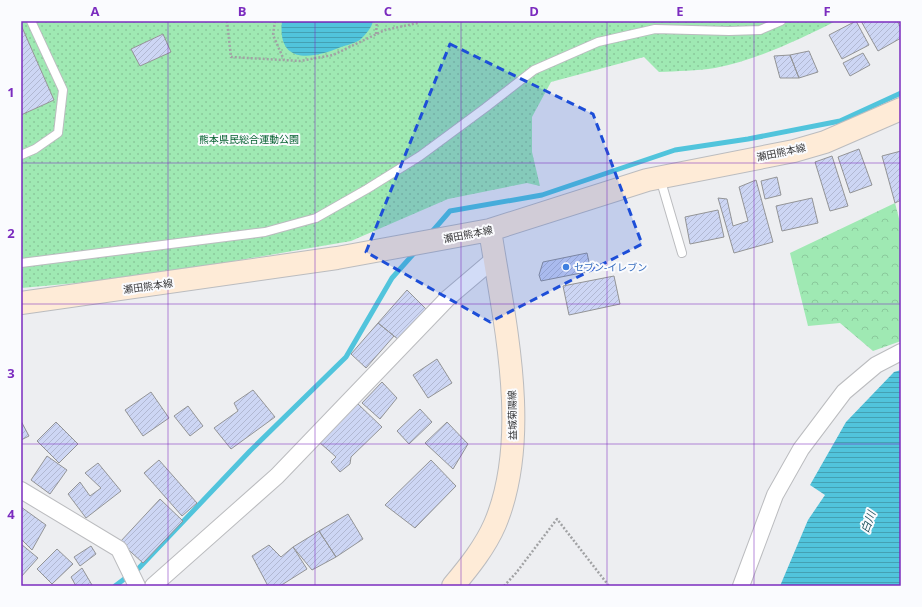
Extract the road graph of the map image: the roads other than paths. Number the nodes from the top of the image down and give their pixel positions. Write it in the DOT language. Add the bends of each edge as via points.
graph roads {
  1 [pos="31,21"];
  2 [pos="781,21"];
  3 [pos="901,108"];
  4 [pos="21,154"];
  5 [pos="660,177"];
  6 [pos="490,230"];
  7 [pos="682,253"];
  8 [pos="494,259"];
  9 [pos="21,263"];
  10 [pos="21,303"];
  11 [pos="901,352"];
  12 [pos="21,490"];
  13 [pos="137,586"];
  14 [pos="153,586"];
  15 [pos="453,586"];
  16 [pos="741,586"];
  1 -- 4 [label="lane" via="63,90 58,133 35,150"];
  2 -- 9 [label="lane" via="760,30 655,29 598,42 534,70 420,156 316,218 264,232"];
  3 -- 5 [label="main road, 瀬田熊本線" via="825,142 794,151"];
  5 -- 6 [label="main road, 瀬田熊本線"];
  5 -- 7 [label="lane"];
  6 -- 8 [label="main road, 益城菊陽線"];
  6 -- 10 [label="main road, 瀬田熊本線" via="337,258"];
  8 -- 14 [label="street" via="448,298 277,476"];
  8 -- 15 [label="main road, 益城菊陽線" via="511,367 513,443 505,490 495,523 480,552"];
  11 -- 16 [label="street" via="876,365 844,392 800,449 775,495"];
  12 -- 13 [label="street" via="119,548"];
}
